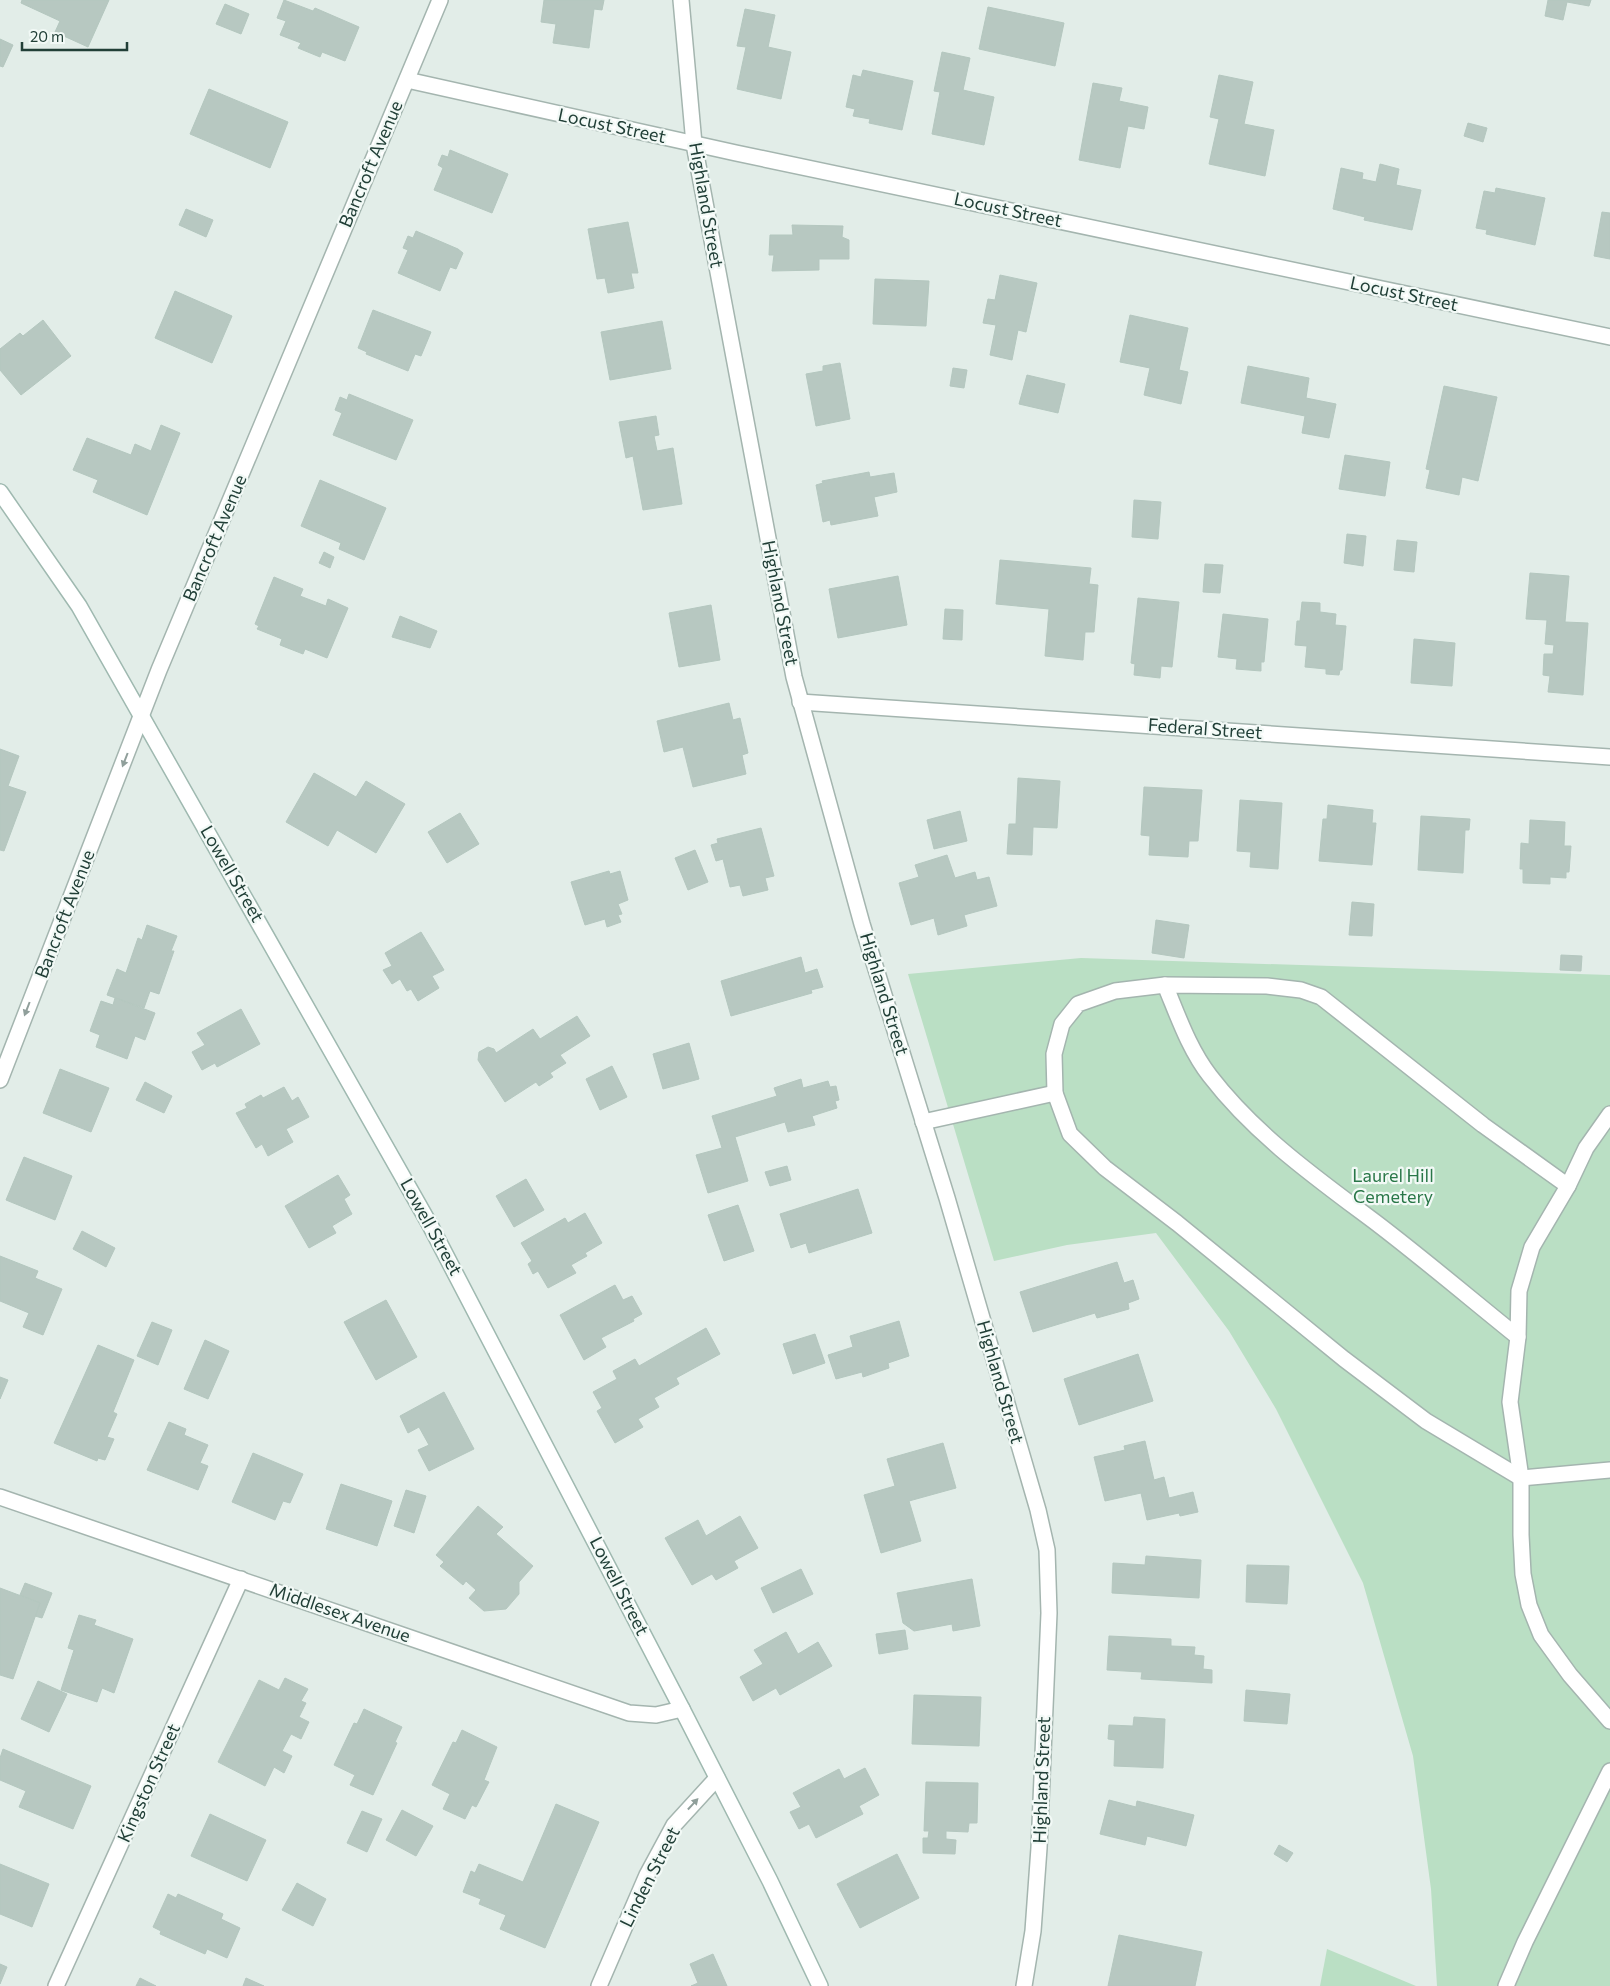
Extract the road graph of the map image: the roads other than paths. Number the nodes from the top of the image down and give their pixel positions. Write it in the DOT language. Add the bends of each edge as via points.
graph roads {
  1 [pos="440,0"];
  2 [pos="681,0"];
  3 [pos="407,80"];
  4 [pos="694,144"];
  5 [pos="1610,337"];
  6 [pos="0,492"];
  7 [pos="800,702"];
  8 [pos="142,715"];
  9 [pos="1610,757"];
  10 [pos="1165,984"];
  11 [pos="0,1080"];
  12 [pos="1055,1093"];
  13 [pos="1610,1114"];
  14 [pos="923,1122"];
  15 [pos="1568,1186"];
  16 [pos="1518,1337"];
  17 [pos="1610,1470"];
  18 [pos="1521,1478"];
  19 [pos="0,1497"];
  20 [pos="241,1579"];
  21 [pos="682,1709"];
  22 [pos="1610,1721"];
  23 [pos="1610,1771"];
  24 [pos="717,1778"];
  25 [pos="56,1986"];
  26 [pos="598,1986"];
  27 [pos="820,1986"];
  28 [pos="1024,1986"];
  29 [pos="1506,1986"];
  1 -- 3 [label="street, Bancroft Avenue"];
  2 -- 4 [label="street, Highland Street"];
  3 -- 4 [label="street, Locust Street"];
  3 -- 8 [label="street, Bancroft Avenue"];
  4 -- 5 [label="street, Locust Street"];
  4 -- 7 [label="street, Highland Street"];
  6 -- 8 [label="street, Lowell Street" via="79,606"];
  7 -- 9 [label="street, Federal Street"];
  7 -- 14 [label="street, Highland Street" via="862,924"];
  8 -- 11 [label="street, Bancroft Avenue, one-way"];
  8 -- 21 [label="street, Lowell Street" via="444,1251"];
  10 -- 12 [label="street" via="1115,991 1078,1004 1062,1024 1054,1054"];
  10 -- 15 [label="street" via="1266,986 1301,990 1321,997 1483,1125"];
  10 -- 16 [label="street" via="1189,1043 1208,1074 1237,1108 1284,1152"];
  12 -- 14 [label="street"];
  12 -- 18 [label="street" via="1070,1134 1104,1168 1426,1421"];
  13 -- 15 [label="street" via="1586,1148"];
  14 -- 28 [label="street, Highland Street" via="1047,1550 1049,1614 1039,1848 1033,1931"];
  15 -- 16 [label="street" via="1532,1247 1519,1291"];
  16 -- 18 [label="street" via="1510,1402"];
  17 -- 18 [label="street"];
  18 -- 22 [label="street" via="1523,1574 1529,1606 1541,1635"];
  19 -- 20 [label="street, Middlesex Avenue"];
  20 -- 21 [label="street, Middlesex Avenue" via="629,1713 656,1715"];
  20 -- 25 [label="street, Kingston Street"];
  21 -- 24 [label="street, Lowell Street"];
  23 -- 29 [label="street"];
  26 -- 24 [label="street, Linden Street, one-way" via="647,1875 674,1825"];
  24 -- 27 [label="street, Lowell Street"];
}
